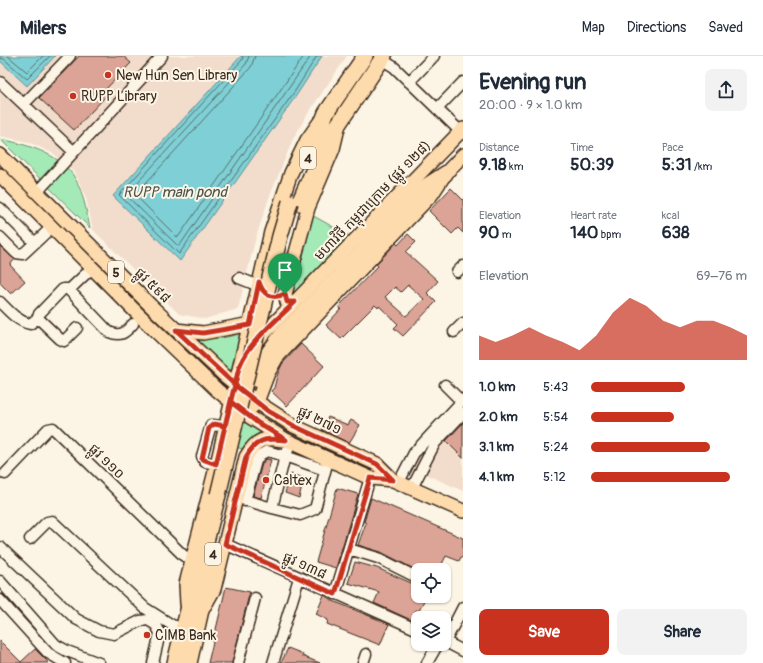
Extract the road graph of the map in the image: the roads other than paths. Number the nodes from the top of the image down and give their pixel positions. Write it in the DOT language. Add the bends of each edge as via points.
graph roads {
  1 [pos="70,56"];
  2 [pos="161,56"];
  3 [pos="365,56"];
  4 [pos="434,56"];
  5 [pos="383,58"];
  6 [pos="0,82"];
  7 [pos="409,82"];
  8 [pos="463,82"];
  9 [pos="24,104"];
  10 [pos="437,109"];
  11 [pos="326,113"];
  12 [pos="340,122"];
  13 [pos="462,131"];
  14 [pos="74,152"];
  15 [pos="0,155"];
  16 [pos="463,155"];
  17 [pos="16,172"];
  18 [pos="445,174"];
  19 [pos="2,181"];
  20 [pos="37,192"];
  21 [pos="27,202"];
  22 [pos="295,202"];
  23 [pos="0,208"];
  24 [pos="52,227"];
  25 [pos="0,237"];
  26 [pos="35,243"];
  27 [pos="92,268"];
  28 [pos="239,278"];
  29 [pos="259,284"];
  30 [pos="69,290"];
  31 [pos="285,294"];
  32 [pos="0,302"];
  33 [pos="295,302"];
  34 [pos="279,317"];
  35 [pos="38,318"];
  36 [pos="463,323"];
  37 [pos="133,324"];
  38 [pos="250,325"];
  39 [pos="77,328"];
  40 [pos="176,330"];
  41 [pos="454,332"];
  42 [pos="240,364"];
  43 [pos="255,379"];
  44 [pos="235,385"];
  45 [pos="445,385"];
  46 [pos="462,401"];
  47 [pos="257,402"];
  48 [pos="236,406"];
  49 [pos="463,413"];
  50 [pos="288,441"];
  51 [pos="285,456"];
  52 [pos="327,465"];
  53 [pos="4,474"];
  54 [pos="370,478"];
  55 [pos="396,481"];
  56 [pos="412,488"];
  57 [pos="232,498"];
  58 [pos="272,508"];
  59 [pos="463,511"];
  60 [pos="30,539"];
  61 [pos="225,544"];
  62 [pos="0,548"];
  63 [pos="349,549"];
  64 [pos="192,558"];
  65 [pos="411,574"];
  66 [pos="299,578"];
  67 [pos="1,583"];
  68 [pos="335,594"];
  69 [pos="255,598"];
  70 [pos="0,600"];
  71 [pos="463,608"];
  72 [pos="194,610"];
  73 [pos="411,627"];
  74 [pos="451,627"];
  75 [pos="183,628"];
  76 [pos="451,646"];
  77 [pos="436,651"];
  78 [pos="463,651"];
  79 [pos="65,663"];
  80 [pos="99,663"];
  81 [pos="153,663"];
  82 [pos="175,663"];
  83 [pos="189,663"];
  84 [pos="238,663"];
  85 [pos="273,663"];
  86 [pos="427,663"];
  1 -- 9 [label="street"];
  2 -- 14 [label="street"];
  3 -- 11 [label="highway, 4"];
  4 -- 7 [label="street"];
  5 -- 7 [label="street"];
  5 -- 12 [label="highway, 4"];
  6 -- 9 [label="street"];
  7 -- 10 [label="street"];
  8 -- 10 [label="street"];
  9 -- 14 [label="street"];
  10 -- 13 [label="street"];
  11 -- 22 [label="highway, 4"];
  11 -- 29 [label="main road" via="306,140 291,173 271,232"];
  12 -- 22 [label="highway, 4" via="325,144"];
  12 -- 31 [label="main road" via="333,149 308,208"];
  13 -- 33 [label="main road, មហាវិថី កម្ពុជាក្រោម (ផ្លូវ ១២៨)"];
  14 -- 20 [label="street"];
  15 -- 17 [label="main road, ផ្លូវ ៥៩៨ / 5"];
  16 -- 18 [label="main road"];
  17 -- 19 [label="street"];
  17 -- 20 [label="main road, ផ្លូវ ៥៩៨ / 5"];
  18 -- 43 [label="highway" via="425,187 282,335 269,352"];
  18 -- 47 [label="main road" via="432,194 277,357"];
  19 -- 21 [label="main road, 5"];
  20 -- 21 [label="main road"];
  20 -- 40 [label="main road, ផ្លូវ ៥៩៨ / 5"];
  21 -- 24 [label="main road, 5"];
  22 -- 43 [label="highway, 4"];
  22 -- 57 [label="highway, 4, bridge" via="280,236"];
  23 -- 26 [label="street"];
  24 -- 26 [label="street"];
  24 -- 27 [label="main road, 5"];
  25 -- 26 [label="street" via="20,254"];
  27 -- 30 [label="street"];
  27 -- 48 [label="main road, 5"];
  28 -- 29 [label="street"];
  29 -- 31 [label="main road" via="272,297"];
  29 -- 38 [label="main road"];
  30 -- 35 [label="street" via="63,289"];
  30 -- 37 [label="street" via="109,332 117,335 125,333"];
  31 -- 33 [label="main road" via="287,302"];
  32 -- 35 [label="street" via="24,323 30,324"];
  33 -- 34 [label="main road, មហាវិថី កម្ពុជាក្រោម (ផ្លូវ ១២៨)"];
  34 -- 38 [label="main road"];
  34 -- 42 [label="main road, មហាវិថី កម្ពុជាក្រោម (ផ្លូវ ១២៨)" via="253,345"];
  35 -- 39 [label="street" via="60,339 64,340"];
  36 -- 41 [label="street"];
  38 -- 40 [label="main road" via="203,333"];
  38 -- 42 [label="main road"];
  40 -- 44 [label="main road, ផ្លូវ ៥៩៨ / 5"];
  42 -- 44 [label="main road"];
  43 -- 57 [label="highway, 4"];
  44 -- 47 [label="main road, ផ្លូវ ២៧១"];
  44 -- 48 [label="main road"];
  45 -- 46 [label="street"];
  46 -- 55 [label="street" via="414,453"];
  47 -- 48 [label="main road" via="250,409"];
  47 -- 55 [label="main road, ផ្លូវ ២៧១" via="294,426 377,464"];
  48 -- 50 [label="main road, ផ្លូវ ២៧១"];
  48 -- 64 [label="main road" via="225,426"];
  49 -- 56 [label="street" via="435,443"];
  50 -- 51 [label="street"];
  50 -- 52 [label="main road, ផ្លូវ ២៧១"];
  50 -- 57 [label="main road" via="270,438 252,447"];
  51 -- 52 [label="street"];
  51 -- 57 [label="street" via="268,451 260,455"];
  51 -- 58 [label="street"];
  52 -- 54 [label="main road, ផ្លូវ ២៧១"];
  52 -- 58 [label="street" via="315,509 300,515"];
  53 -- 64 [label="street, ផ្លូវ ១១០" via="48,429 53,428 184,556"];
  54 -- 55 [label="main road, ផ្លូវ ២៧១"];
  54 -- 63 [label="street"];
  55 -- 56 [label="main road, ផ្លូវ ២៧១"];
  56 -- 59 [label="main road, ផ្លូវ ២៧១"];
  57 -- 58 [label="street"];
  57 -- 61 [label="main road"];
  57 -- 72 [label="highway, 4" via="196,584"];
  60 -- 75 [label="street" via="47,522 52,521 145,608"];
  61 -- 66 [label="street, ផ្លូវ ១៣៨"];
  61 -- 72 [label="main road" via="214,589"];
  62 -- 81 [label="street" via="76,619 114,634 140,620 148,620 156,625 160,633"];
  63 -- 65 [label="street" via="378,558"];
  63 -- 68 [label="street"];
  64 -- 72 [label="main road" via="186,584"];
  66 -- 68 [label="street, ផ្លូវ ១៣៨"];
  66 -- 85 [label="street"];
  67 -- 80 [label="street" via="56,645 66,652"];
  68 -- 73 [label="street, ផ្លូវ ១៣៨"];
  69 -- 84 [label="street"];
  70 -- 79 [label="street" via="48,652"];
  71 -- 74 [label="street"];
  72 -- 75 [label="highway, 4"];
  72 -- 83 [label="highway, 4"];
  75 -- 82 [label="highway, 4"];
  76 -- 78 [label="street"];
  77 -- 86 [label="street"];
}
